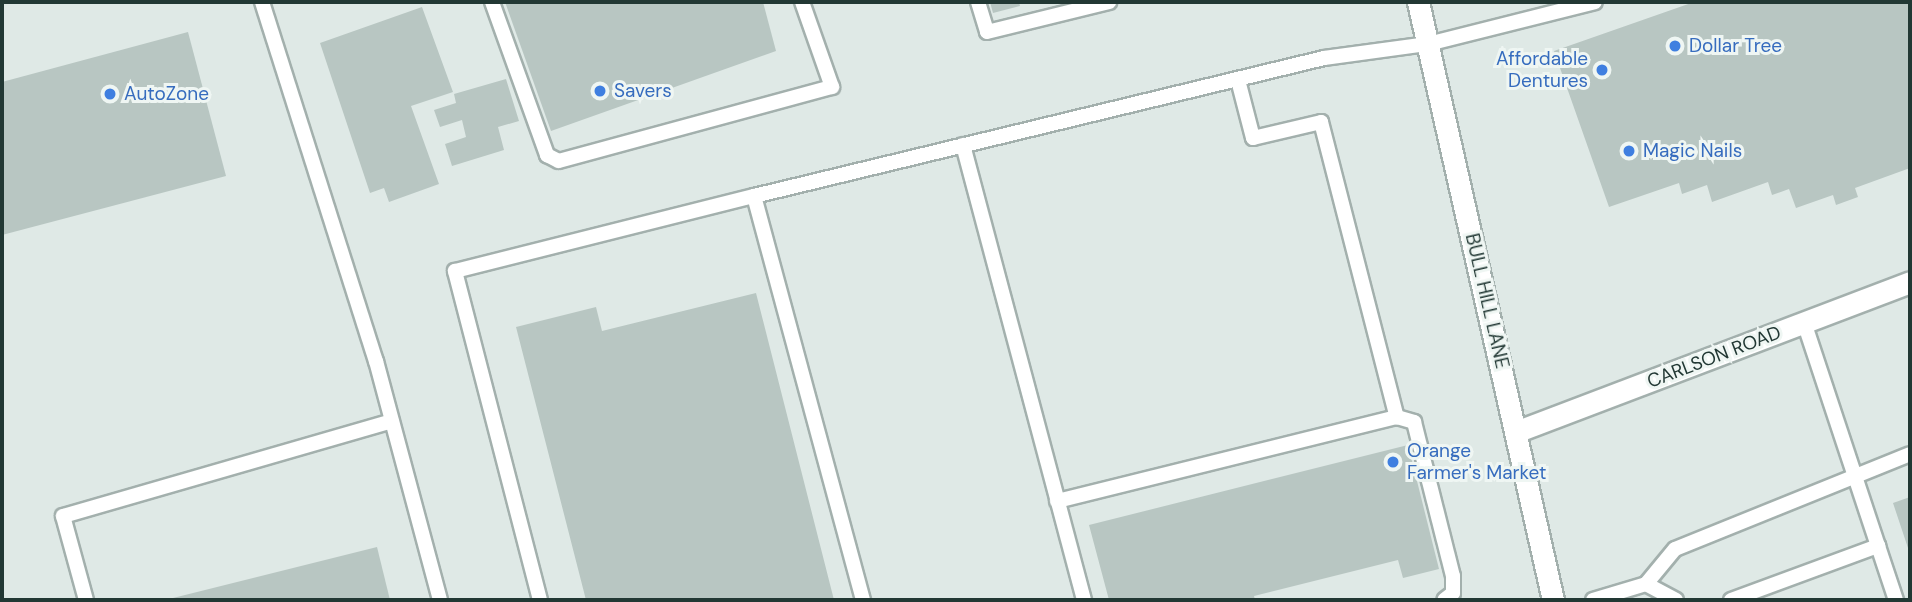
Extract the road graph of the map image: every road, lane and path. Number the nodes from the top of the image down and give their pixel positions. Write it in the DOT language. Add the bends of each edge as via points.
graph roads {
  1 [pos="262,2"];
  2 [pos="492,2"];
  3 [pos="802,2"];
  4 [pos="978,2"];
  5 [pos="1042,2"];
  6 [pos="1108,2"];
  7 [pos="1418,2"];
  8 [pos="1595,2"];
  9 [pos="1047,17"];
  10 [pos="1428,44"];
  11 [pos="1238,80"];
  12 [pos="963,145"];
  13 [pos="754,196"];
  14 [pos="1910,282"];
  15 [pos="1804,323"];
  16 [pos="1397,417"];
  17 [pos="392,421"];
  18 [pos="1518,431"];
  19 [pos="1910,454"];
  20 [pos="1857,474"];
  21 [pos="1057,501"];
  22 [pos="1878,546"];
  23 [pos="1646,584"];
  24 [pos="86,600"];
  25 [pos="440,600"];
  26 [pos="540,600"];
  27 [pos="863,600"];
  28 [pos="1084,600"];
  29 [pos="1444,600"];
  30 [pos="1553,600"];
  31 [pos="1593,600"];
  32 [pos="1676,600"];
  33 [pos="1731,600"];
  34 [pos="1896,600"];
  1 -- 17 [label="lane"];
  2 -- 3 [label="lane" via="547,155 559,161 832,87"];
  4 -- 9 [label="lane" via="987,32"];
  5 -- 9 [label="lane"];
  6 -- 9 [label="lane"];
  7 -- 10 [label="main road, BULL HILL LANE"];
  8 -- 10 [label="lane"];
  10 -- 11 [label="lane" via="1324,58"];
  10 -- 18 [label="main road, BULL HILL LANE"];
  11 -- 12 [label="lane"];
  11 -- 16 [label="lane" via="1253,138 1321,122"];
  12 -- 13 [label="lane"];
  12 -- 21 [label="lane"];
  13 -- 26 [label="lane" via="455,271"];
  13 -- 27 [label="lane"];
  14 -- 15 [label="main road, CARLSON ROAD"];
  15 -- 18 [label="main road, CARLSON ROAD"];
  15 -- 20 [label="lane"];
  16 -- 21 [label="lane"];
  16 -- 29 [label="lane" via="1414,422 1418,435 1453,576 1453,593"];
  17 -- 24 [label="lane" via="63,516"];
  17 -- 25 [label="lane"];
  18 -- 30 [label="main road, BULL HILL LANE"];
  19 -- 20 [label="lane"];
  20 -- 22 [label="lane"];
  20 -- 23 [label="lane" via="1675,549"];
  21 -- 28 [label="lane"];
  22 -- 33 [label="lane"];
  22 -- 34 [label="lane"];
  23 -- 31 [label="lane"];
  23 -- 32 [label="lane"];
}
